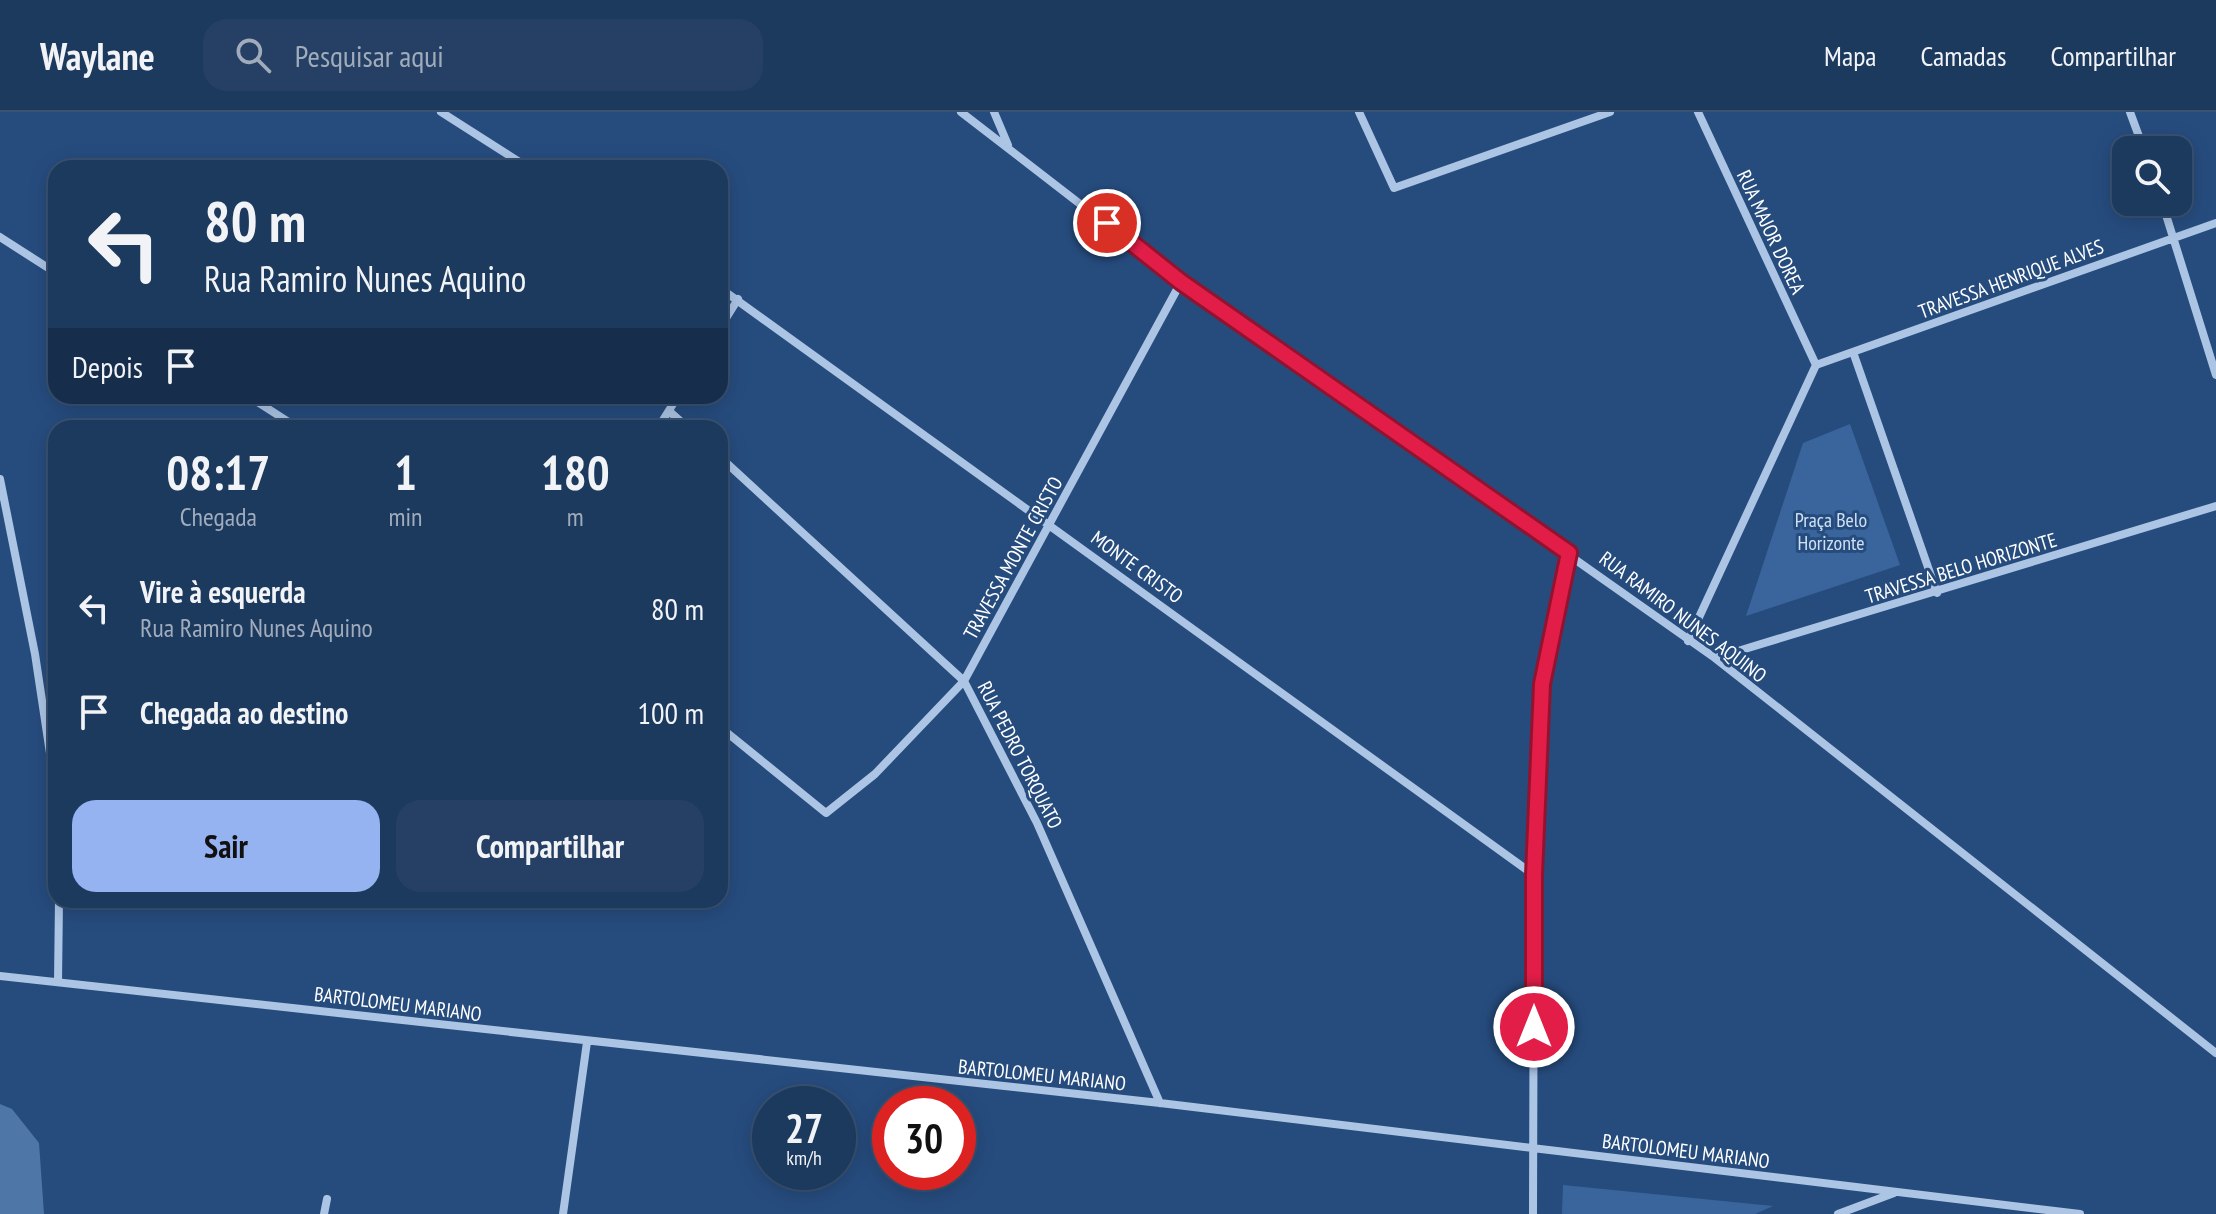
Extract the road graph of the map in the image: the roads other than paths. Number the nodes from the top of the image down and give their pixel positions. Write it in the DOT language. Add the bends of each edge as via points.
graph roads {
  1 [pos="441,112"];
  2 [pos="961,112"];
  3 [pos="994,112"];
  4 [pos="1359,112"];
  5 [pos="1610,112"];
  6 [pos="1698,112"];
  7 [pos="2130,112"];
  8 [pos="2139,136"];
  9 [pos="1009,146"];
  10 [pos="516,160"];
  11 [pos="2167,216"];
  12 [pos="2216,223"];
  13 [pos="0,237"];
  14 [pos="2175,238"];
  15 [pos="48,268"];
  16 [pos="1181,282"];
  17 [pos="728,293"];
  18 [pos="738,299"];
  19 [pos="728,315"];
  20 [pos="1853,352"];
  21 [pos="1816,365"];
  22 [pos="2216,375"];
  23 [pos="260,404"];
  24 [pos="673,404"];
  25 [pos="669,411"];
  26 [pos="286,420"];
  27 [pos="663,420"];
  28 [pos="679,420"];
  29 [pos="728,464"];
  30 [pos="0,479"];
  31 [pos="2216,506"];
  32 [pos="1051,524"];
  33 [pos="1569,553"];
  34 [pos="1937,593"];
  35 [pos="1688,641"];
  36 [pos="1715,658"];
  37 [pos="964,681"];
  38 [pos="728,733"];
  39 [pos="48,740"];
  40 [pos="1534,875"];
  41 [pos="59,908"];
  42 [pos="0,976"];
  43 [pos="58,982"];
  44 [pos="587,1042"];
  45 [pos="2216,1053"];
  46 [pos="1160,1103"];
  47 [pos="1534,1149"];
  48 [pos="1896,1192"];
  49 [pos="327,1199"];
  50 [pos="324,1214"];
  51 [pos="563,1214"];
  52 [pos="1533,1214"];
  53 [pos="1838,1214"];
  54 [pos="2080,1214"];
  1 -- 10 [label="street"];
  2 -- 9 [label="street, RUA RAMIRO NUNES AQUINO"];
  3 -- 9 [label="street"];
  4 -- 5 [label="street" via="1394,188"];
  6 -- 21 [label="street, RUA MAJOR DOREA"];
  7 -- 8 [label="street"];
  9 -- 16 [label="street, RUA RAMIRO NUNES AQUINO"];
  11 -- 14 [label="street"];
  12 -- 14 [label="street, TRAVESSA HENRIQUE ALVES"];
  13 -- 15 [label="street"];
  14 -- 20 [label="street, TRAVESSA HENRIQUE ALVES"];
  14 -- 22 [label="street"];
  16 -- 32 [label="street, TRAVESSA MONTE CRISTO"];
  16 -- 33 [label="street, RUA RAMIRO NUNES AQUINO"];
  17 -- 18 [label="street, MONTE CRISTO"];
  18 -- 19 [label="street"];
  18 -- 32 [label="street, MONTE CRISTO"];
  20 -- 21 [label="street, TRAVESSA HENRIQUE ALVES"];
  20 -- 34 [label="street"];
  21 -- 35 [label="street"];
  23 -- 26 [label="street"];
  24 -- 25 [label="street"];
  25 -- 27 [label="street"];
  25 -- 28 [label="street"];
  29 -- 37 [label="street, RUA PEDRO TORQUATO"];
  30 -- 39 [label="street"];
  31 -- 34 [label="street, TRAVESSA BELO HORIZONTE"];
  32 -- 37 [label="street, TRAVESSA MONTE CRISTO"];
  32 -- 40 [label="street, MONTE CRISTO"];
  33 -- 35 [label="street, RUA RAMIRO NUNES AQUINO"];
  33 -- 40 [label="street" via="1542,684"];
  34 -- 36 [label="street, TRAVESSA BELO HORIZONTE"];
  35 -- 36 [label="street, RUA RAMIRO NUNES AQUINO"];
  36 -- 45 [label="street, RUA RAMIRO NUNES AQUINO"];
  37 -- 38 [label="street, TRAVESSA MONTE CRISTO" via="875,774 826,813"];
  37 -- 46 [label="street, RUA PEDRO TORQUATO" via="1037,823"];
  40 -- 47 [label="street"];
  41 -- 43 [label="street"];
  42 -- 43 [label="street, BARTOLOMEU MARIANO"];
  43 -- 44 [label="street, BARTOLOMEU MARIANO"];
  44 -- 46 [label="street, BARTOLOMEU MARIANO"];
  44 -- 51 [label="street"];
  46 -- 47 [label="street, BARTOLOMEU MARIANO"];
  47 -- 48 [label="street, BARTOLOMEU MARIANO"];
  47 -- 52 [label="street"];
  48 -- 53 [label="street"];
  48 -- 54 [label="street, BARTOLOMEU MARIANO"];
  49 -- 50 [label="street"];
}
